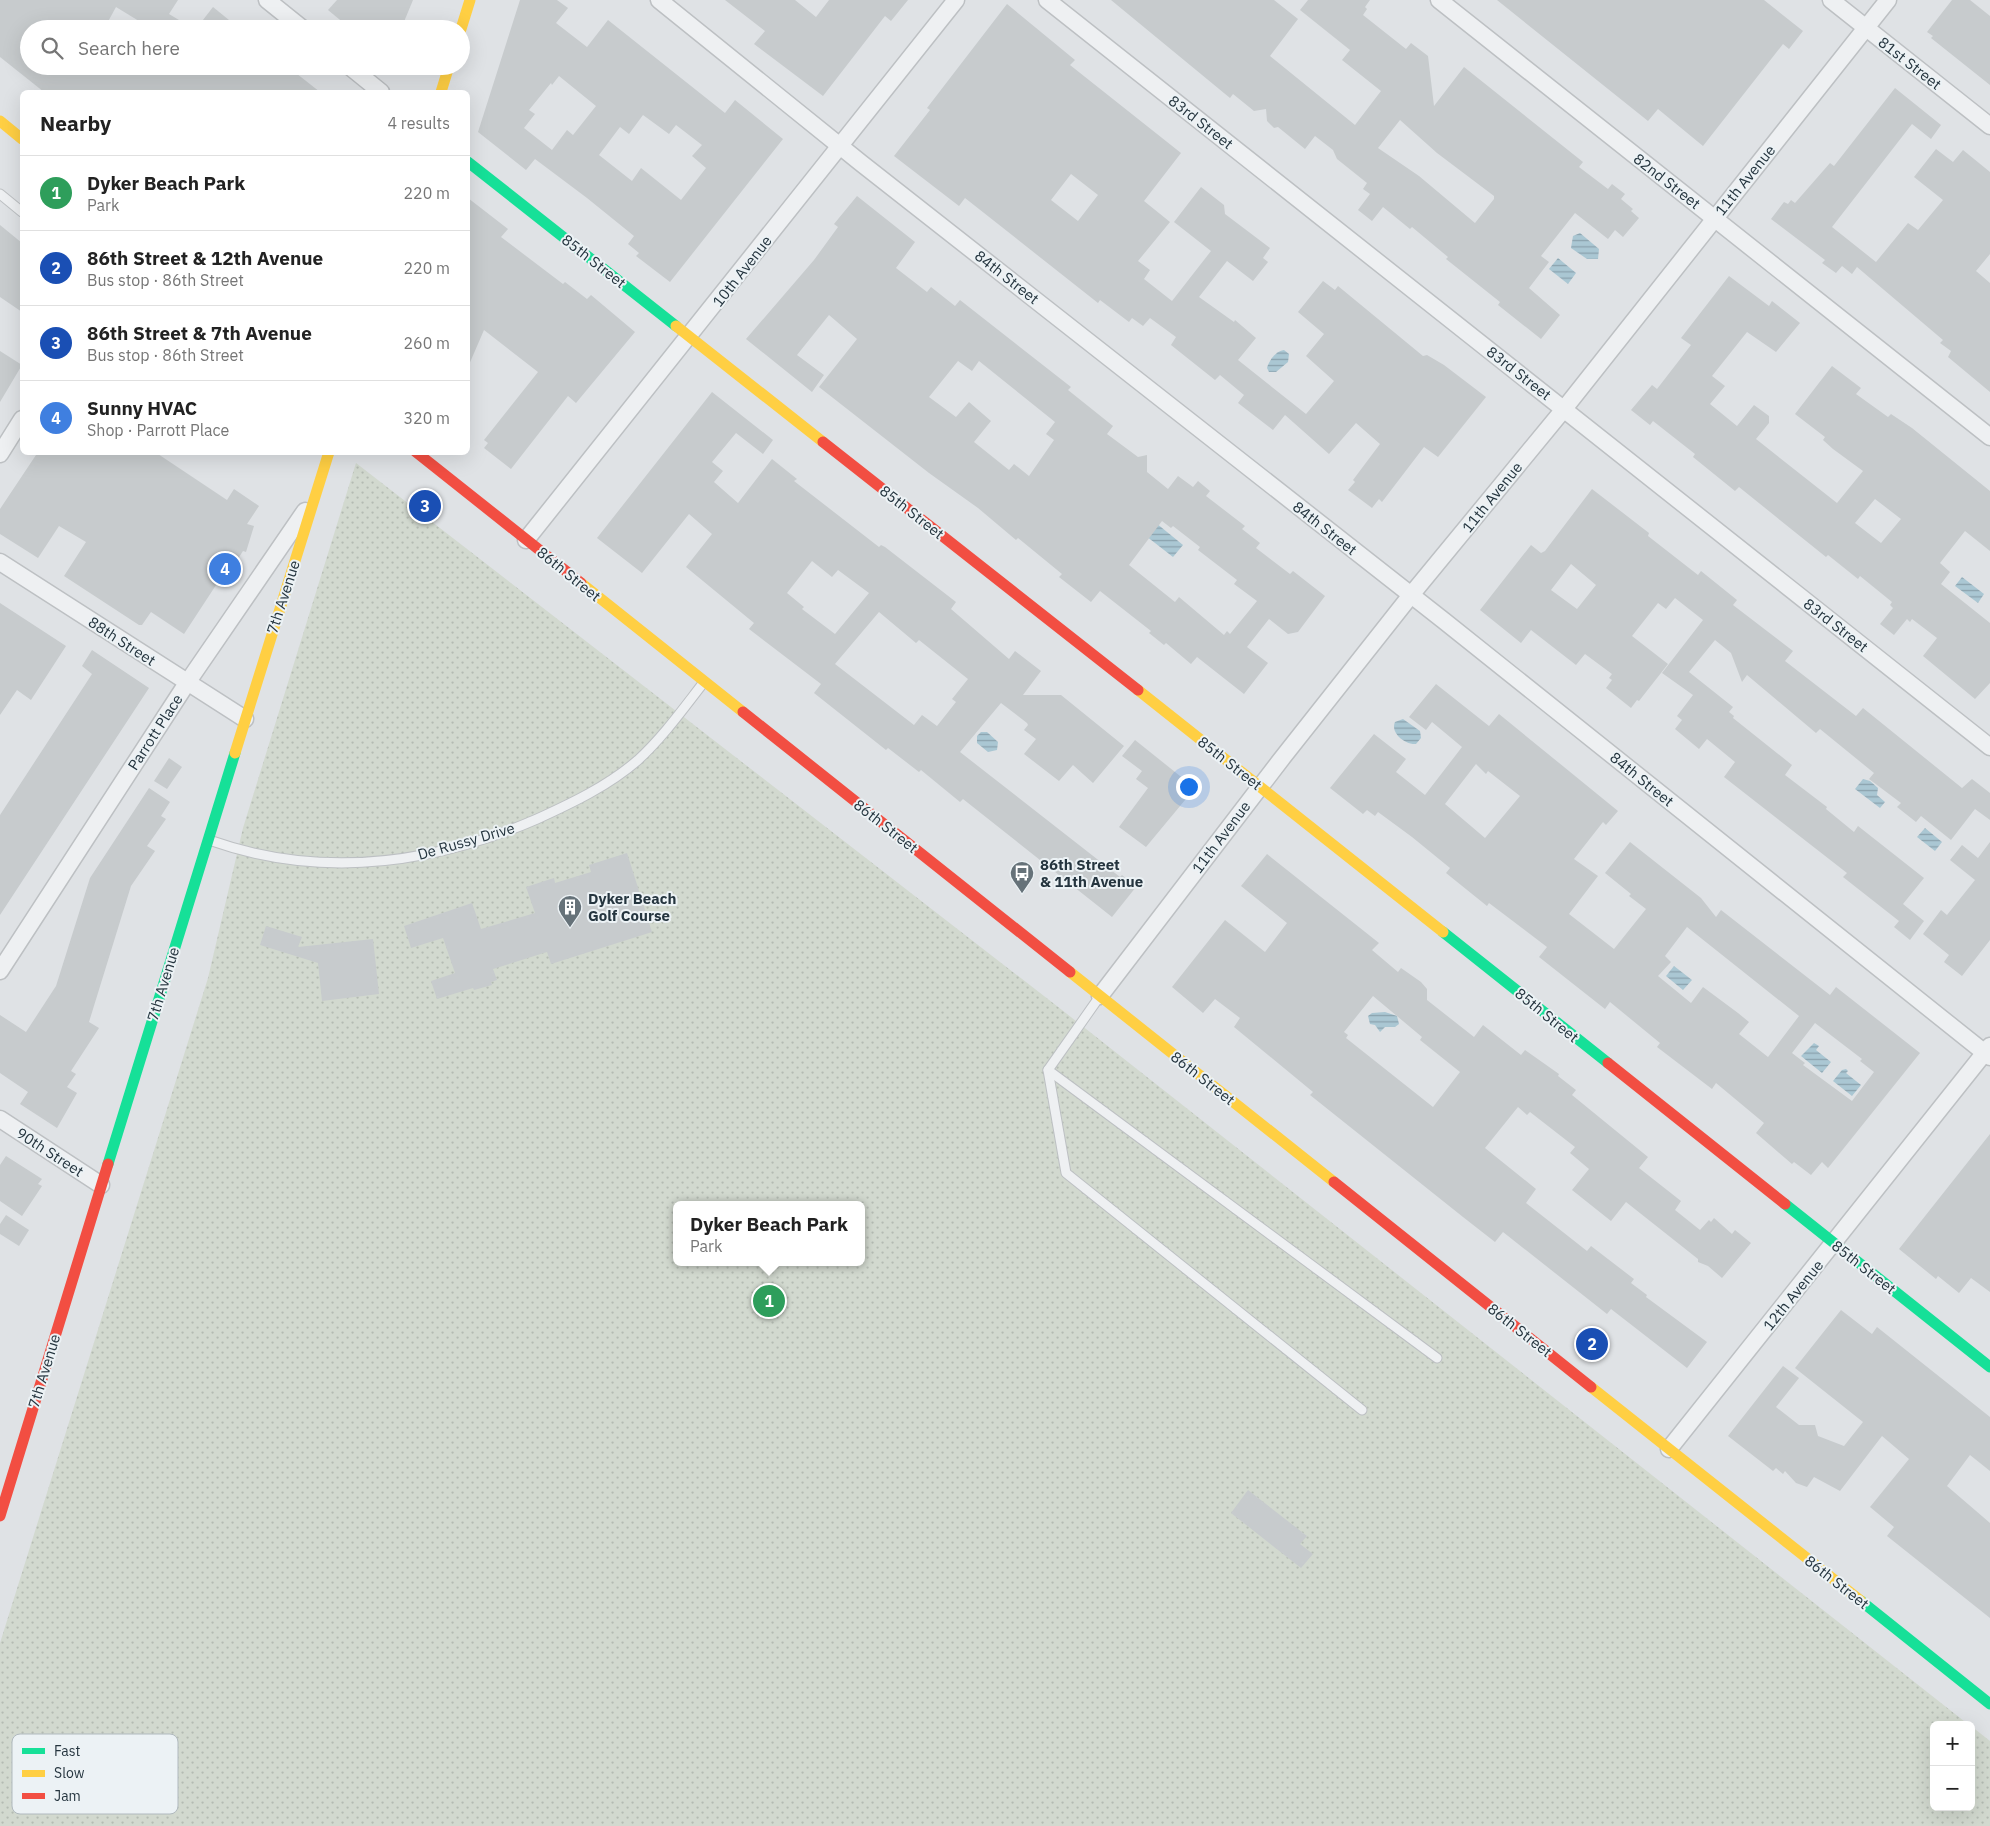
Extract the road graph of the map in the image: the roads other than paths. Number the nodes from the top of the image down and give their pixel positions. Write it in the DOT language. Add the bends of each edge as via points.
graph roads {
  1 [pos="267,0"];
  2 [pos="470,0"];
  3 [pos="659,0"];
  4 [pos="956,0"];
  5 [pos="1048,0"];
  6 [pos="1438,0"];
  7 [pos="1830,0"];
  8 [pos="1888,0"];
  9 [pos="292,20"];
  10 [pos="464,20"];
  11 [pos="1866,28"];
  12 [pos="360,75"];
  13 [pos="447,75"];
  14 [pos="379,90"];
  15 [pos="442,90"];
  16 [pos="0,121"];
  17 [pos="1990,126"];
  18 [pos="20,137"];
  19 [pos="841,146"];
  20 [pos="470,164"];
  21 [pos="0,194"];
  22 [pos="20,210"];
  23 [pos="1714,218"];
  24 [pos="690,337"];
  25 [pos="1564,409"];
  26 [pos="20,423"];
  27 [pos="1990,437"];
  28 [pos="0,454"];
  29 [pos="328,455"];
  30 [pos="420,455"];
  31 [pos="314,496"];
  32 [pos="526,540"];
  33 [pos="0,562"];
  34 [pos="1411,595"];
  35 [pos="704,682"];
  36 [pos="187,683"];
  37 [pos="245,718"];
  38 [pos="1990,746"];
  39 [pos="1260,786"];
  40 [pos="208,839"];
  41 [pos="0,971"];
  42 [pos="1100,996"];
  43 [pos="1988,1052"];
  44 [pos="1048,1070"];
  45 [pos="0,1119"];
  46 [pos="101,1185"];
  47 [pos="1834,1243"];
  48 [pos="1437,1358"];
  49 [pos="1990,1367"];
  50 [pos="1362,1410"];
  51 [pos="1669,1448"];
  52 [pos="0,1516"];
  53 [pos="1990,1704"];
  1 -- 9 [label="street"];
  2 -- 10 [label="main road"];
  3 -- 19 [label="street, 84th Street"];
  4 -- 19 [label="street, 10th Avenue"];
  5 -- 25 [label="street, 83rd Street"];
  6 -- 23 [label="street, 82nd Street"];
  7 -- 11 [label="street, 81st Street"];
  8 -- 11 [label="street, 11th Avenue"];
  11 -- 17 [label="street, 81st Street"];
  11 -- 23 [label="street, 11th Avenue"];
  12 -- 14 [label="street"];
  13 -- 15 [label="main road"];
  16 -- 18 [label="main road"];
  19 -- 24 [label="street, 10th Avenue"];
  19 -- 34 [label="street, 84th Street"];
  20 -- 24 [label="main road, 85th Street"];
  21 -- 22 [label="lane"];
  23 -- 25 [label="street, 11th Avenue"];
  23 -- 27 [label="street, 82nd Street"];
  24 -- 32 [label="street, 10th Avenue"];
  24 -- 39 [label="main road, 85th Street"];
  25 -- 34 [label="street, 11th Avenue"];
  25 -- 38 [label="street, 83rd Street"];
  26 -- 28 [label="street"];
  29 -- 31 [label="main road, 7th Avenue"];
  30 -- 32 [label="main road, 86th Street"];
  31 -- 36 [label="street, Parrott Place"];
  31 -- 37 [label="main road, 7th Avenue"];
  32 -- 35 [label="main road, 86th Street"];
  33 -- 36 [label="street, 88th Street"];
  34 -- 39 [label="street, 11th Avenue"];
  34 -- 43 [label="street, 84th Street"];
  35 -- 40 [label="lane, De Russy Drive" via="671,725 638,760 601,787 500,834 400,859 345,863 296,861 251,854"];
  35 -- 42 [label="main road, 86th Street"];
  36 -- 37 [label="street, 88th Street"];
  36 -- 41 [label="street, Parrott Place"];
  37 -- 40 [label="main road, 7th Avenue"];
  39 -- 42 [label="street, 11th Avenue"];
  39 -- 47 [label="main road, 85th Street"];
  40 -- 46 [label="main road, 7th Avenue"];
  42 -- 44 [label="lane"];
  42 -- 51 [label="main road, 86th Street"];
  43 -- 47 [label="street, 12th Avenue"];
  44 -- 48 [label="lane"];
  44 -- 50 [label="lane" via="1066,1173"];
  45 -- 46 [label="street, 90th Street"];
  46 -- 52 [label="main road, 7th Avenue"];
  47 -- 49 [label="main road, 85th Street"];
  47 -- 51 [label="street, 12th Avenue"];
  51 -- 53 [label="main road, 86th Street"];
}
